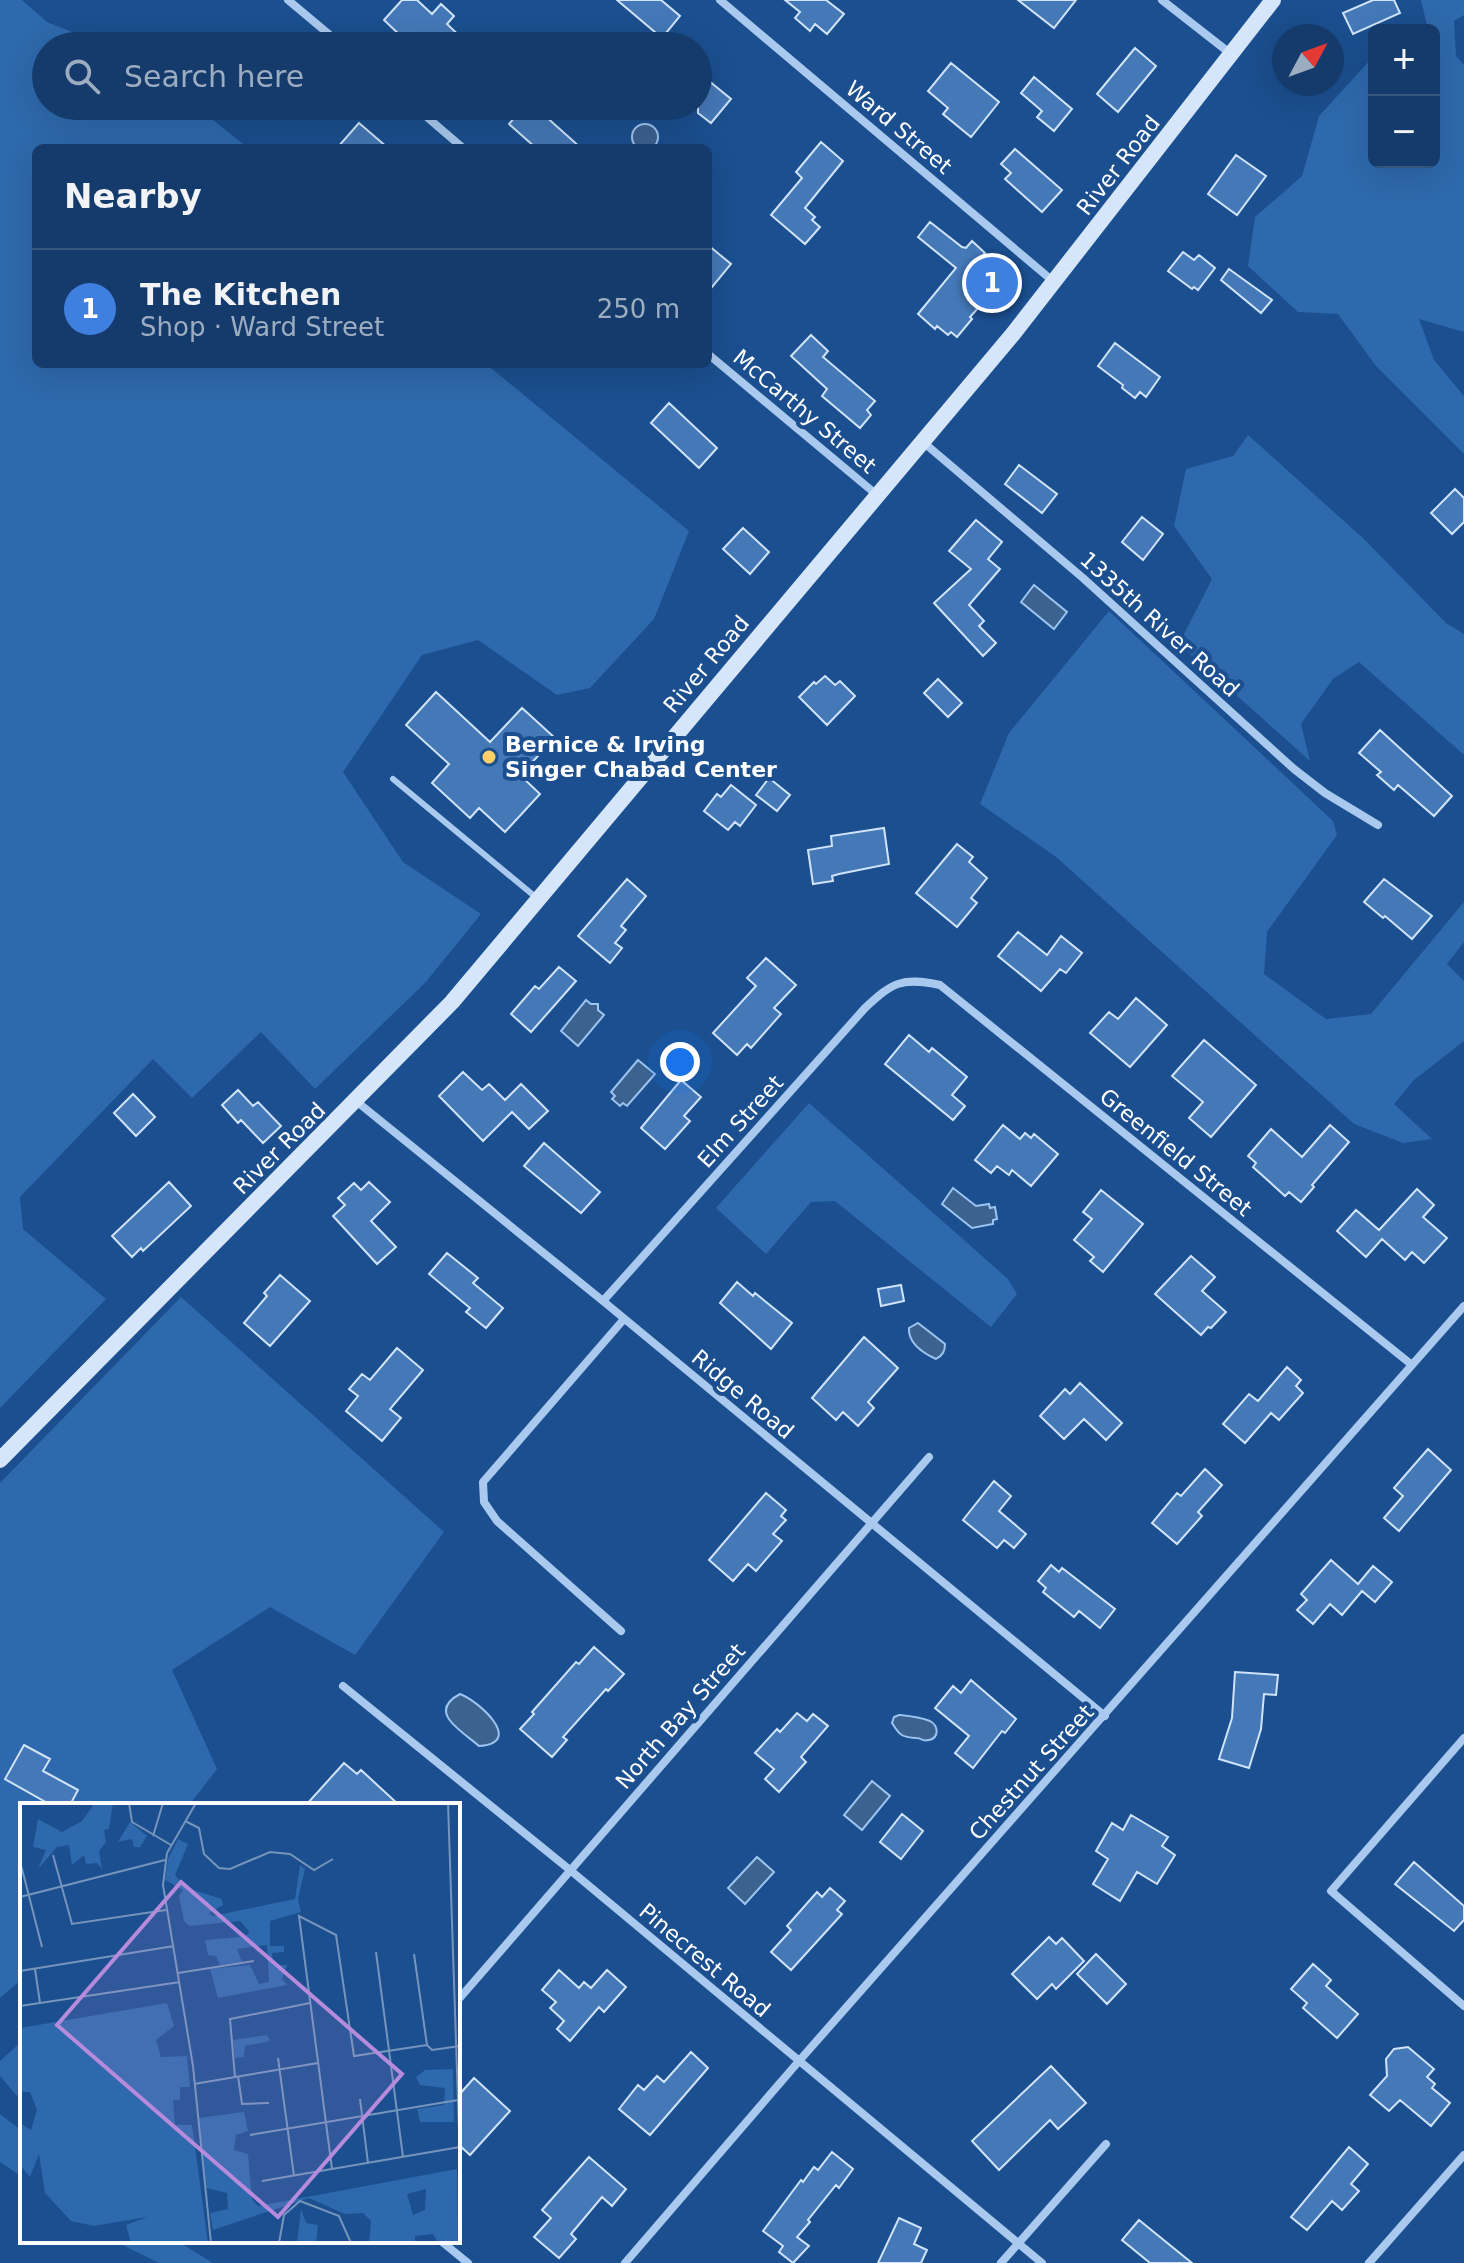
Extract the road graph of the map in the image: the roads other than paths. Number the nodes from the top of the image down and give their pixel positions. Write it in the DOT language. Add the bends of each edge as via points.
graph roads {
  1 [pos="288,0"];
  2 [pos="720,0"];
  3 [pos="1162,0"];
  4 [pos="1273,0"];
  5 [pos="326,32"];
  6 [pos="1231,54"];
  7 [pos="430,120"];
  8 [pos="458,144"];
  9 [pos="1054,282"];
  10 [pos="712,357"];
  11 [pos="923,442"];
  12 [pos="878,495"];
  13 [pos="393,779"];
  14 [pos="1378,825"];
  15 [pos="538,900"];
  16 [pos="913,979"];
  17 [pos="356,1101"];
  18 [pos="603,1301"];
  19 [pos="1464,1306"];
  20 [pos="624,1319"];
  21 [pos="1412,1365"];
  22 [pos="929,1457"];
  23 [pos="0,1460"];
  24 [pos="871,1523"];
  25 [pos="621,1631"];
  26 [pos="343,1686"];
  27 [pos="1105,1716"];
  28 [pos="1464,1738"];
  29 [pos="570,1870"];
  30 [pos="460,1998"];
  31 [pos="1464,2006"];
  32 [pos="799,2061"];
  33 [pos="1106,2144"];
  34 [pos="1464,2155"];
  35 [pos="443,2243"];
  36 [pos="1018,2244"];
  37 [pos="468,2263"];
  38 [pos="625,2263"];
  39 [pos="1001,2263"];
  40 [pos="1042,2263"];
  41 [pos="1369,2263"];
  1 -- 5 [label="street"];
  2 -- 9 [label="street, Ward Street"];
  3 -- 6 [label="street"];
  4 -- 6 [label="street, River Road"];
  6 -- 9 [label="street, River Road"];
  7 -- 8 [label="street"];
  9 -- 11 [label="street, River Road"];
  10 -- 12 [label="street, McCarthy Street"];
  11 -- 12 [label="street, River Road"];
  11 -- 14 [label="street, 1335th River Road" via="1294,769"];
  12 -- 15 [label="street, River Road"];
  13 -- 15 [label="lane"];
  15 -- 17 [label="street, River Road" via="452,1002"];
  16 -- 18 [label="street, Elm Street" via="885,989 865,1008"];
  16 -- 21 [label="street, Greenfield Street" via="940,985"];
  17 -- 18 [label="street, Ridge Road"];
  17 -- 23 [label="street, River Road"];
  18 -- 20 [label="street, Ridge Road"];
  19 -- 21 [label="street, Chestnut Street"];
  20 -- 24 [label="street, Ridge Road"];
  20 -- 25 [label="street" via="483,1482 484,1502 497,1521"];
  21 -- 27 [label="street, Chestnut Street"];
  22 -- 24 [label="street, North Bay Street"];
  24 -- 27 [label="street, Ridge Road"];
  24 -- 29 [label="street, North Bay Street"];
  26 -- 29 [label="street, Pinecrest Road"];
  27 -- 32 [label="street, Chestnut Street"];
  28 -- 31 [label="street" via="1331,1891"];
  29 -- 30 [label="street, North Bay Street"];
  29 -- 32 [label="street, Pinecrest Road"];
  32 -- 36 [label="street, Pinecrest Road"];
  32 -- 38 [label="street, Chestnut Street"];
  33 -- 36 [label="street"];
  34 -- 41 [label="street"];
  35 -- 37 [label="street"];
  36 -- 39 [label="street"];
  36 -- 40 [label="street, Pinecrest Road"];
}
